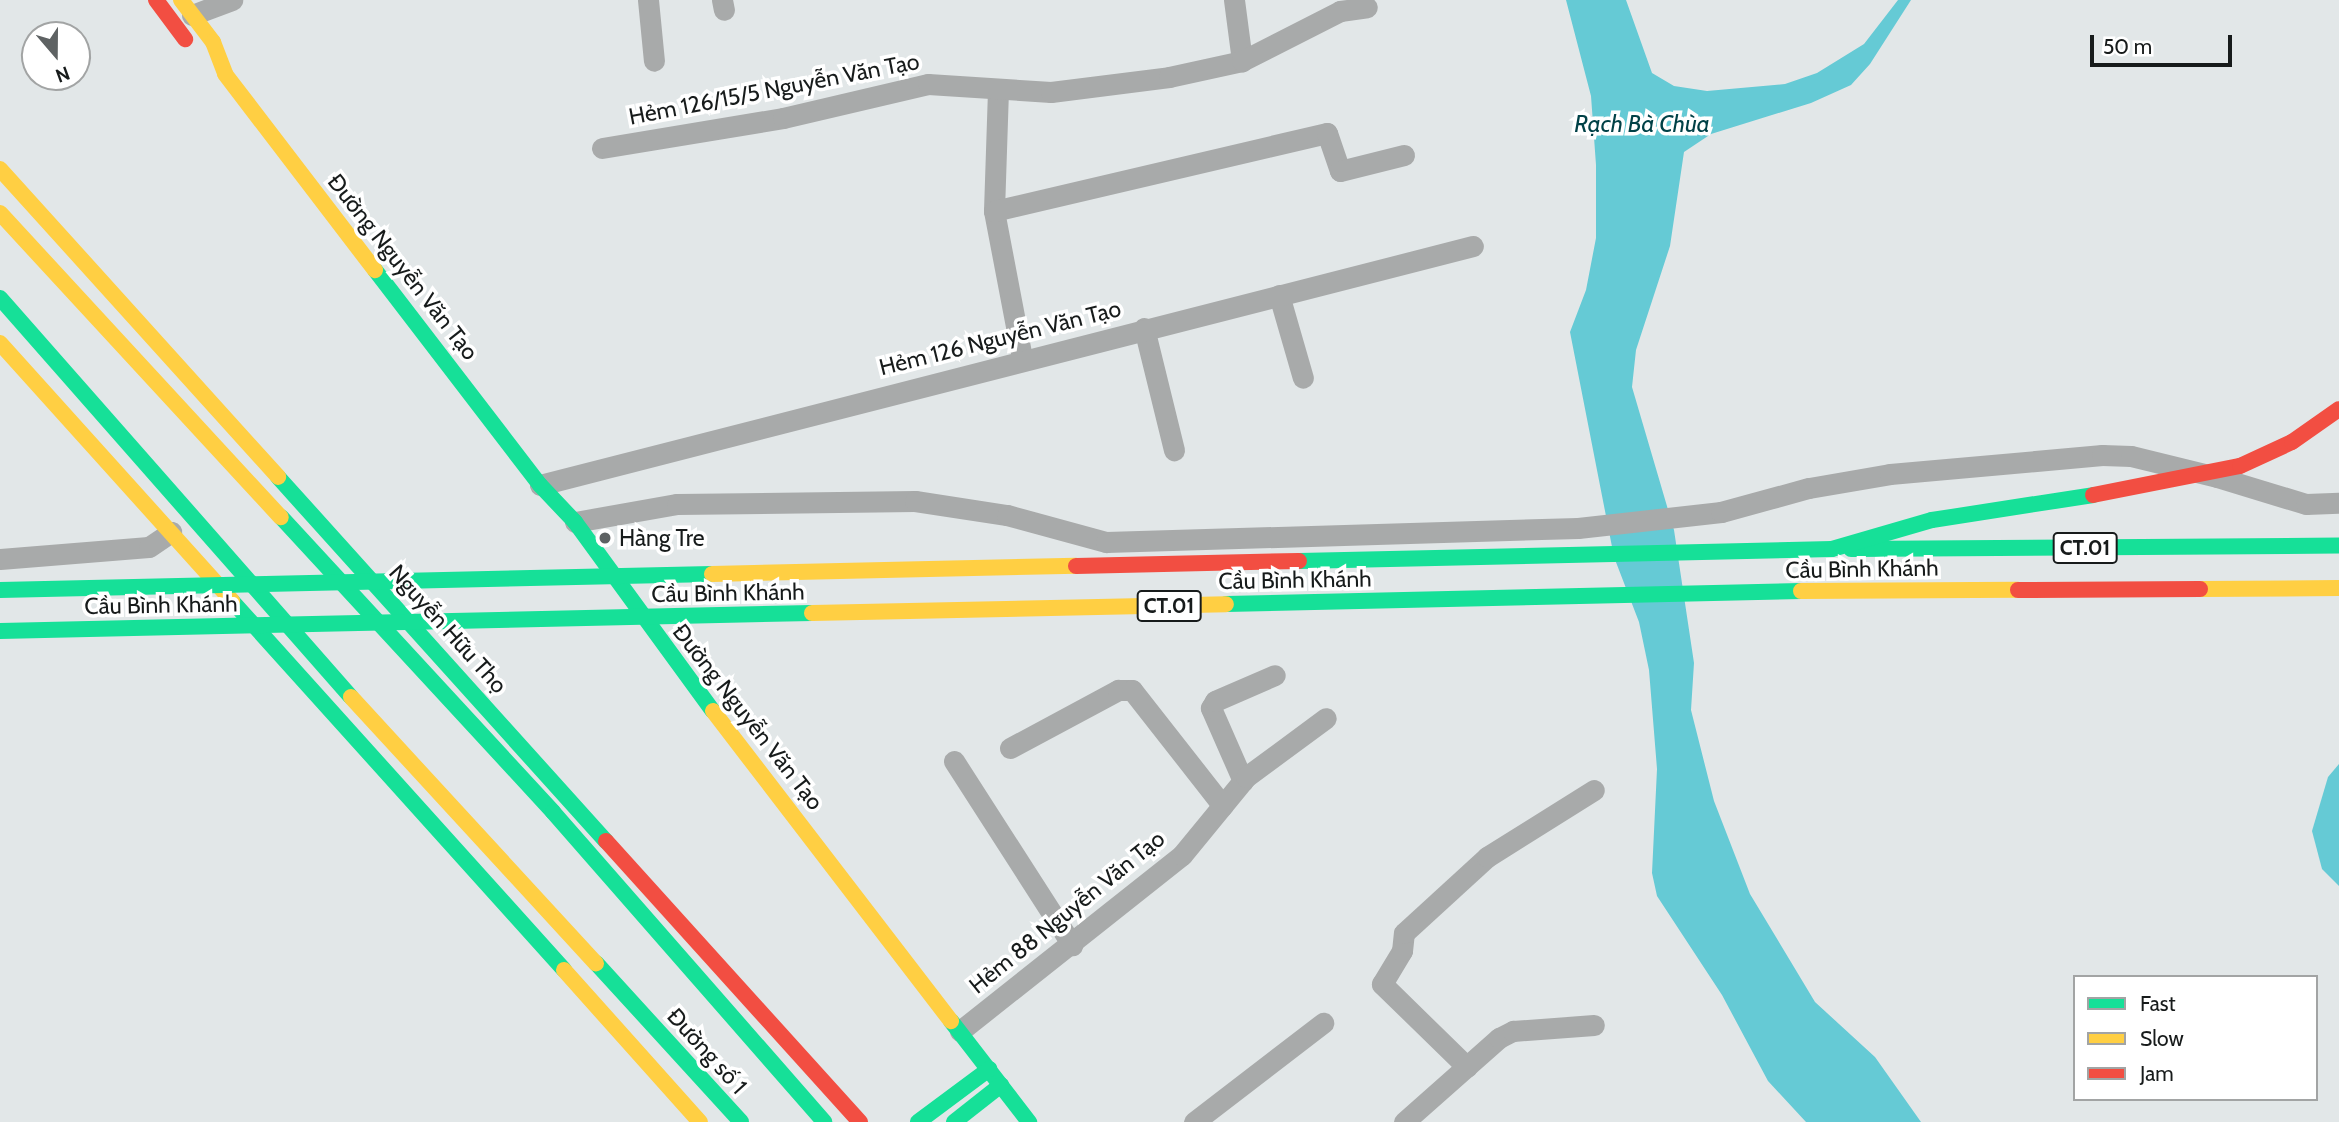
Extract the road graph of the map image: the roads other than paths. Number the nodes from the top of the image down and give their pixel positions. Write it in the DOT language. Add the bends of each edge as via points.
graph roads {
  1 [pos="156,0"];
  2 [pos="232,0"];
  3 [pos="648,0"];
  4 [pos="1234,0"];
  5 [pos="1367,6"];
  6 [pos="186,8"];
  7 [pos="654,61"];
  8 [pos="1241,61"];
  9 [pos="225,74"];
  10 [pos="998,90"];
  11 [pos="602,148"];
  12 [pos="1404,155"];
  13 [pos="0,169"];
  14 [pos="994,211"];
  15 [pos="0,213"];
  16 [pos="1473,246"];
  17 [pos="1279,295"];
  18 [pos="0,298"];
  19 [pos="1144,328"];
  20 [pos="0,343"];
  21 [pos="1021,358"];
  22 [pos="1303,378"];
  23 [pos="2339,410"];
  24 [pos="1174,450"];
  25 [pos="540,485"];
  26 [pos="2339,503"];
  27 [pos="575,522"];
  28 [pos="171,532"];
  29 [pos="2339,546"];
  30 [pos="1832,549"];
  31 [pos="0,559"];
  32 [pos="2339,588"];
  33 [pos="0,590"];
  34 [pos="0,631"];
  35 [pos="1275,675"];
  36 [pos="1326,718"];
  37 [pos="1010,748"];
  38 [pos="954,761"];
  39 [pos="1243,782"];
  40 [pos="1594,790"];
  41 [pos="1223,806"];
  42 [pos="1072,945"];
  43 [pos="1324,1023"];
  44 [pos="1594,1025"];
  45 [pos="960,1031"];
  46 [pos="1467,1067"];
  47 [pos="989,1069"];
  48 [pos="1001,1085"];
  49 [pos="700,1122"];
  50 [pos="741,1122"];
  51 [pos="824,1122"];
  52 [pos="860,1122"];
  53 [pos="918,1122"];
  54 [pos="954,1122"];
  55 [pos="1030,1122"];
  56 [pos="1194,1122"];
  57 [pos="1404,1122"];
  1 -- 9 [label="main road, Đường Nguyễn Văn Tạo" via="198,54"];
  2 -- 6 [label="street"];
  3 -- 7 [label="street"];
  4 -- 8 [label="street"];
  5 -- 8 [label="street, Hẻm 126/15/5 Nguyễn Văn Tạo" via="1340,11"];
  6 -- 9 [label="main road, Đường Nguyễn Văn Tạo" via="213,43"];
  8 -- 10 [label="street, Hẻm 126/15/5 Nguyễn Văn Tạo" via="1108,88"];
  9 -- 25 [label="main road, Đường Nguyễn Văn Tạo"];
  10 -- 11 [label="street, Hẻm 126/15/5 Nguyễn Văn Tạo" via="928,84 783,118"];
  10 -- 14 [label="street"];
  12 -- 14 [label="street" via="1340,171 1327,132"];
  13 -- 52 [label="main road, Nguyễn Hữu Thọ"];
  14 -- 21 [label="street"];
  15 -- 51 [label="main road, Nguyễn Hữu Thọ" via="553,812"];
  16 -- 17 [label="street, Hẻm 126 Nguyễn Văn Tạo"];
  17 -- 19 [label="street, Hẻm 126 Nguyễn Văn Tạo"];
  17 -- 22 [label="street"];
  18 -- 50 [label="main road, Đường số 1" via="308,650"];
  19 -- 21 [label="street, Hẻm 126 Nguyễn Văn Tạo"];
  19 -- 24 [label="street"];
  20 -- 28 [label="main road"];
  21 -- 25 [label="street, Hẻm 126 Nguyễn Văn Tạo"];
  23 -- 30 [label="main road, bridge" via="2292,442 2239,466 2167,484 1932,520"];
  25 -- 27 [label="main road, Đường Nguyễn Văn Tạo"];
  26 -- 27 [label="street" via="2306,504 2131,456 2102,455 1890,474 1809,488 1721,512 1578,528 1106,542 1007,515 915,501 677,504"];
  27 -- 45 [label="main road, Đường Nguyễn Văn Tạo" via="626,599"];
  28 -- 31 [label="street" via="149,547"];
  28 -- 49 [label="main road"];
  29 -- 30 [label="main road, CT.01, bridge"];
  30 -- 33 [label="main road, Cầu Bình Khánh / CT.01, bridge"];
  32 -- 34 [label="main road, Cầu Bình Khánh / CT.01, bridge" via="1823,591"];
  35 -- 39 [label="street" via="1215,701 1211,708"];
  36 -- 39 [label="street, Hẻm 88 Nguyễn Văn Tạo"];
  37 -- 41 [label="street" via="1118,690 1132,690"];
  38 -- 42 [label="street"];
  39 -- 41 [label="street, Hẻm 88 Nguyễn Văn Tạo"];
  40 -- 46 [label="street" via="1487,857 1404,933 1402,951 1382,984"];
  41 -- 42 [label="street, Hẻm 88 Nguyễn Văn Tạo" via="1182,855"];
  42 -- 45 [label="street, Hẻm 88 Nguyễn Văn Tạo"];
  43 -- 56 [label="street"];
  44 -- 46 [label="street" via="1513,1031"];
  45 -- 47 [label="main road, Đường Nguyễn Văn Tạo"];
  46 -- 57 [label="street"];
  47 -- 48 [label="main road, Đường Nguyễn Văn Tạo"];
  47 -- 53 [label="main road"];
  48 -- 54 [label="main road"];
  48 -- 55 [label="main road, Đường Nguyễn Văn Tạo"];
}
